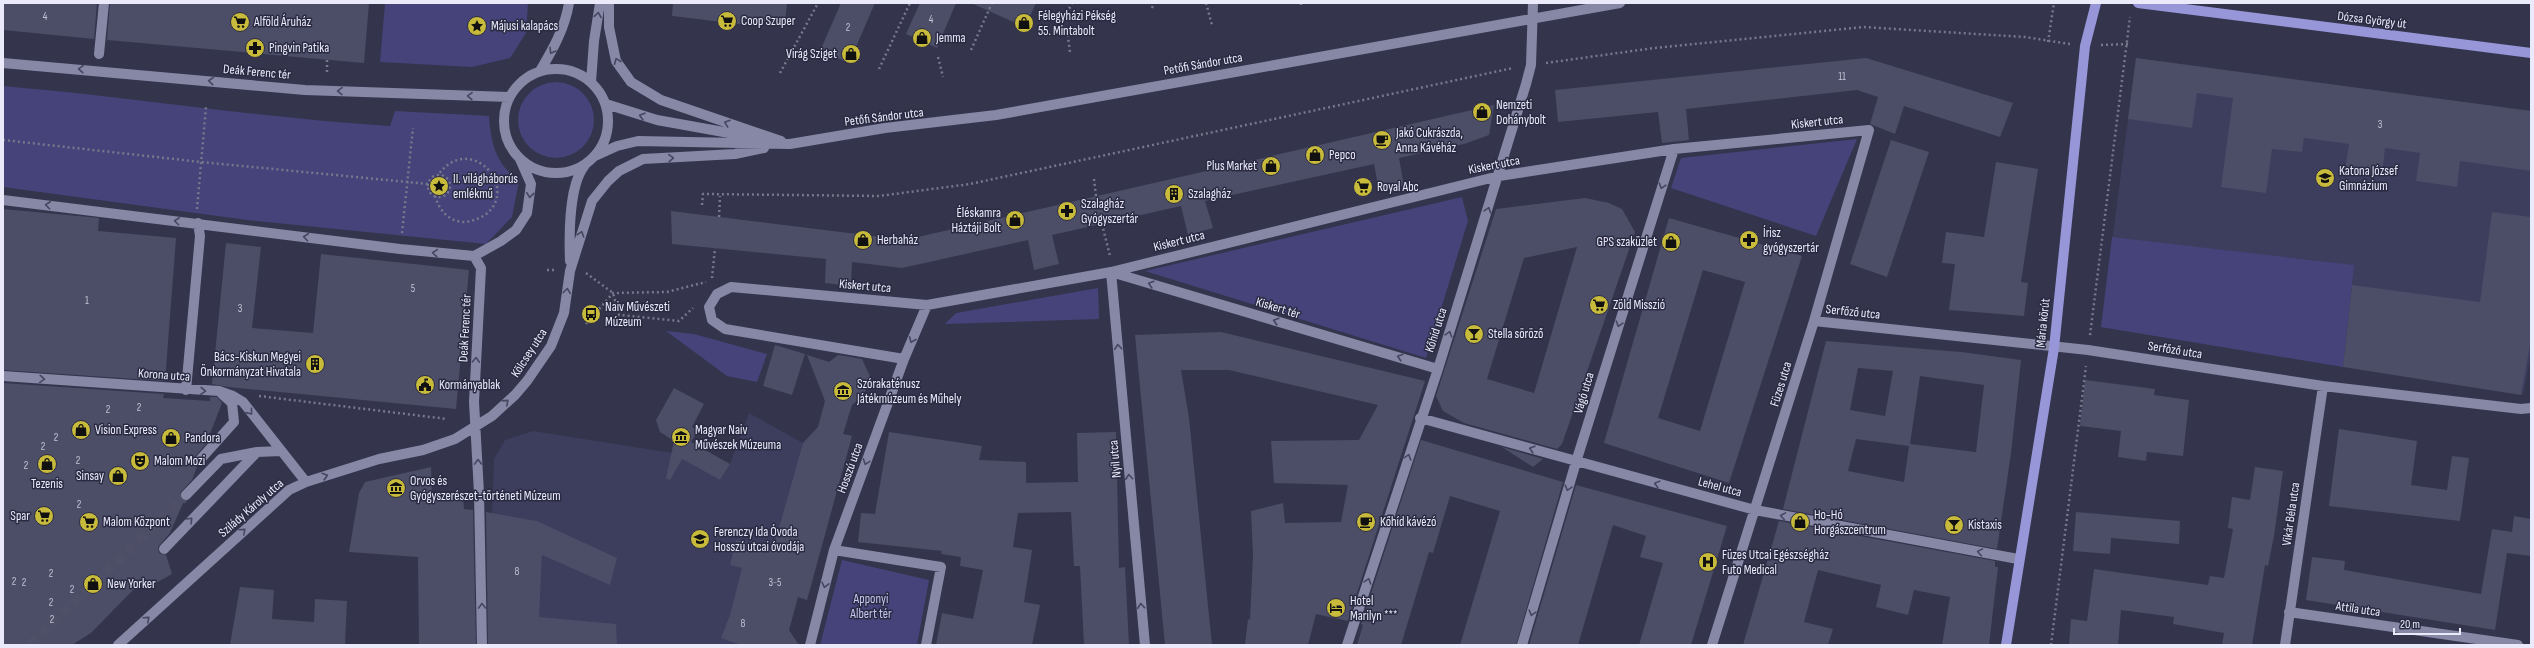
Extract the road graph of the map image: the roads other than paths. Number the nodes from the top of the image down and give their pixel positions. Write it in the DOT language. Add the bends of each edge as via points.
graph roads {
  1 [pos="104,3"];
  2 [pos="569,3"];
  3 [pos="600,3"];
  4 [pos="609,3"];
  5 [pos="1534,3"];
  6 [pos="1620,3"];
  7 [pos="2096,3"];
  8 [pos="2134,6"];
  9 [pos="1534,18"];
  10 [pos="2531,53"];
  11 [pos="99,54"];
  12 [pos="3,63"];
  13 [pos="540,71"];
  14 [pos="591,82"];
  15 [pos="509,97"];
  16 [pos="606,104"];
  17 [pos="1869,130"];
  18 [pos="790,144"];
  19 [pos="1674,149"];
  20 [pos="595,156"];
  21 [pos="520,159"];
  22 [pos="585,165"];
  23 [pos="1499,176"];
  24 [pos="3,200"];
  25 [pos="198,224"];
  26 [pos="474,256"];
  27 [pos="570,271"];
  28 [pos="1111,272"];
  29 [pos="927,305"];
  30 [pos="1814,321"];
  31 [pos="2054,348"];
  32 [pos="904,359"];
  33 [pos="1438,369"];
  34 [pos="3,376"];
  35 [pos="2323,386"];
  36 [pos="186,390"];
  37 [pos="219,391"];
  38 [pos="2531,408"];
  39 [pos="1420,418"];
  40 [pos="476,427"];
  41 [pos="281,451"];
  42 [pos="257,452"];
  43 [pos="199,461"];
  44 [pos="1576,462"];
  45 [pos="306,482"];
  46 [pos="186,495"];
  47 [pos="1755,510"];
  48 [pos="164,549"];
  49 [pos="834,550"];
  50 [pos="2018,559"];
  51 [pos="2289,612"];
  52 [pos="118,645"];
  53 [pos="482,645"];
  54 [pos="810,645"];
  55 [pos="926,645"];
  56 [pos="1145,645"];
  57 [pos="1347,645"];
  58 [pos="1522,645"];
  59 [pos="1712,645"];
  60 [pos="2006,645"];
  61 [pos="2285,645"];
  62 [pos="2518,645"];
  1 -- 11 [label="street"];
  2 -- 13 [label="street, one-way" via="567,16 555,46"];
  14 -- 3 [label="street, one-way"];
  18 -- 4 [label="street, one-way" via="661,100 641,90 631,82 616,61 609,27"];
  5 -- 9 [label="street, Kőhíd utca"];
  6 -- 9 [label="street, Petőfi Sándor utca"];
  7 -- 31 [label="main road, Mária körút" via="2085,46"];
  8 -- 10 [label="main road, Dózsa György út"];
  9 -- 18 [label="street, Petőfi Sándor utca" via="996,115 885,128"];
  9 -- 23 [label="street, Kőhíd utca" via="1531,65"];
  15 -- 12 [label="street, Deák Ferenc tér, one-way" via="305,90"];
  13 -- 14 [label="street" via="567,70 580,74"];
  13 -- 15 [label="street" via="517,85"];
  14 -- 16 [label="street"];
  15 -- 21 [label="street" via="504,123 506,136"];
  18 -- 16 [label="street, Petőfi Sándor utca, one-way" via="658,120"];
  16 -- 20 [label="street" via="608,132"];
  17 -- 19 [label="street, Kiskert utca"];
  17 -- 30 [label="street, Füzes utca"];
  18 -- 20 [label="street, Petőfi Sándor utca" via="638,141 617,146"];
  27 -- 18 [label="street, one-way" via="592,201 608,181 631,164 643,159 735,154"];
  19 -- 23 [label="street, Kiskert utca"];
  19 -- 44 [label="street, Vágó utca, one-way"];
  20 -- 22 [label="street"];
  21 -- 22 [label="street" via="544,172 572,171"];
  21 -- 26 [label="street, one-way" via="531,184 527,213 519,226 501,241"];
  22 -- 27 [label="street" via="579,172 570,219"];
  23 -- 28 [label="street, Kiskert utca"];
  33 -- 23 [label="street, Kőhíd utca, one-way"];
  25 -- 24 [label="street, one-way"];
  26 -- 25 [label="street, one-way"];
  25 -- 36 [label="street" via="200,236"];
  40 -- 26 [label="street, Deák Ferenc tér, one-way" via="474,402 481,268"];
  40 -- 27 [label="street, Kölcsey utca, one-way" via="492,416 528,381 551,346 564,313"];
  28 -- 29 [label="street, Kiskert utca"];
  33 -- 28 [label="street, Kiskert tér, one-way"];
  56 -- 28 [label="street, Nyíl utca, one-way"];
  29 -- 32 [label="street, Hosszú utca, one-way"];
  29 -- 32 [label="street, Kiskert utca" via="731,287 717,294 709,307 712,320 725,329"];
  30 -- 31 [label="street, Serfőző utca"];
  30 -- 47 [label="street, Füzes utca"];
  31 -- 35 [label="street, Serfőző utca" via="2088,350"];
  31 -- 50 [label="main road, Mária körút"];
  32 -- 49 [label="street, Hosszú utca, one-way"];
  33 -- 39 [label="street, Kőhíd utca"];
  34 -- 36 [label="street, Korona utca, one-way"];
  35 -- 38 [label="street, Serfőző utca" via="2521,409"];
  35 -- 51 [label="street, Vikár Béla utca"];
  36 -- 37 [label="street, Korona utca, one-way"];
  37 -- 41 [label="street, Korona utca, one-way" via="242,402"];
  37 -- 43 [label="street" via="232,403 234,422"];
  44 -- 39 [label="street, Lehel utca, one-way"];
  57 -- 39 [label="street, Kőhíd utca, one-way"];
  45 -- 40 [label="street, Szilády Károly utca, one-way" via="379,459 440,444"];
  53 -- 40 [label="street, one-way"];
  41 -- 42 [label="street"];
  41 -- 45 [label="street, Korona utca"];
  42 -- 46 [label="street" via="221,459"];
  48 -- 42 [label="street, one-way"];
  47 -- 44 [label="street, Lehel utca, one-way"];
  44 -- 58 [label="street, Vágó utca, one-way"];
  52 -- 45 [label="street, Szilády Károly utca, one-way" via="289,490"];
  50 -- 47 [label="street, Lehel utca, one-way"];
  47 -- 59 [label="street, Füzes utca"];
  49 -- 54 [label="street, Hosszú utca, one-way"];
  49 -- 55 [label="street" via="941,567"];
  50 -- 60 [label="main road, Mária körút"];
  51 -- 61 [label="street, Vikár Béla utca"];
  51 -- 62 [label="street, Attila utca"];
}
